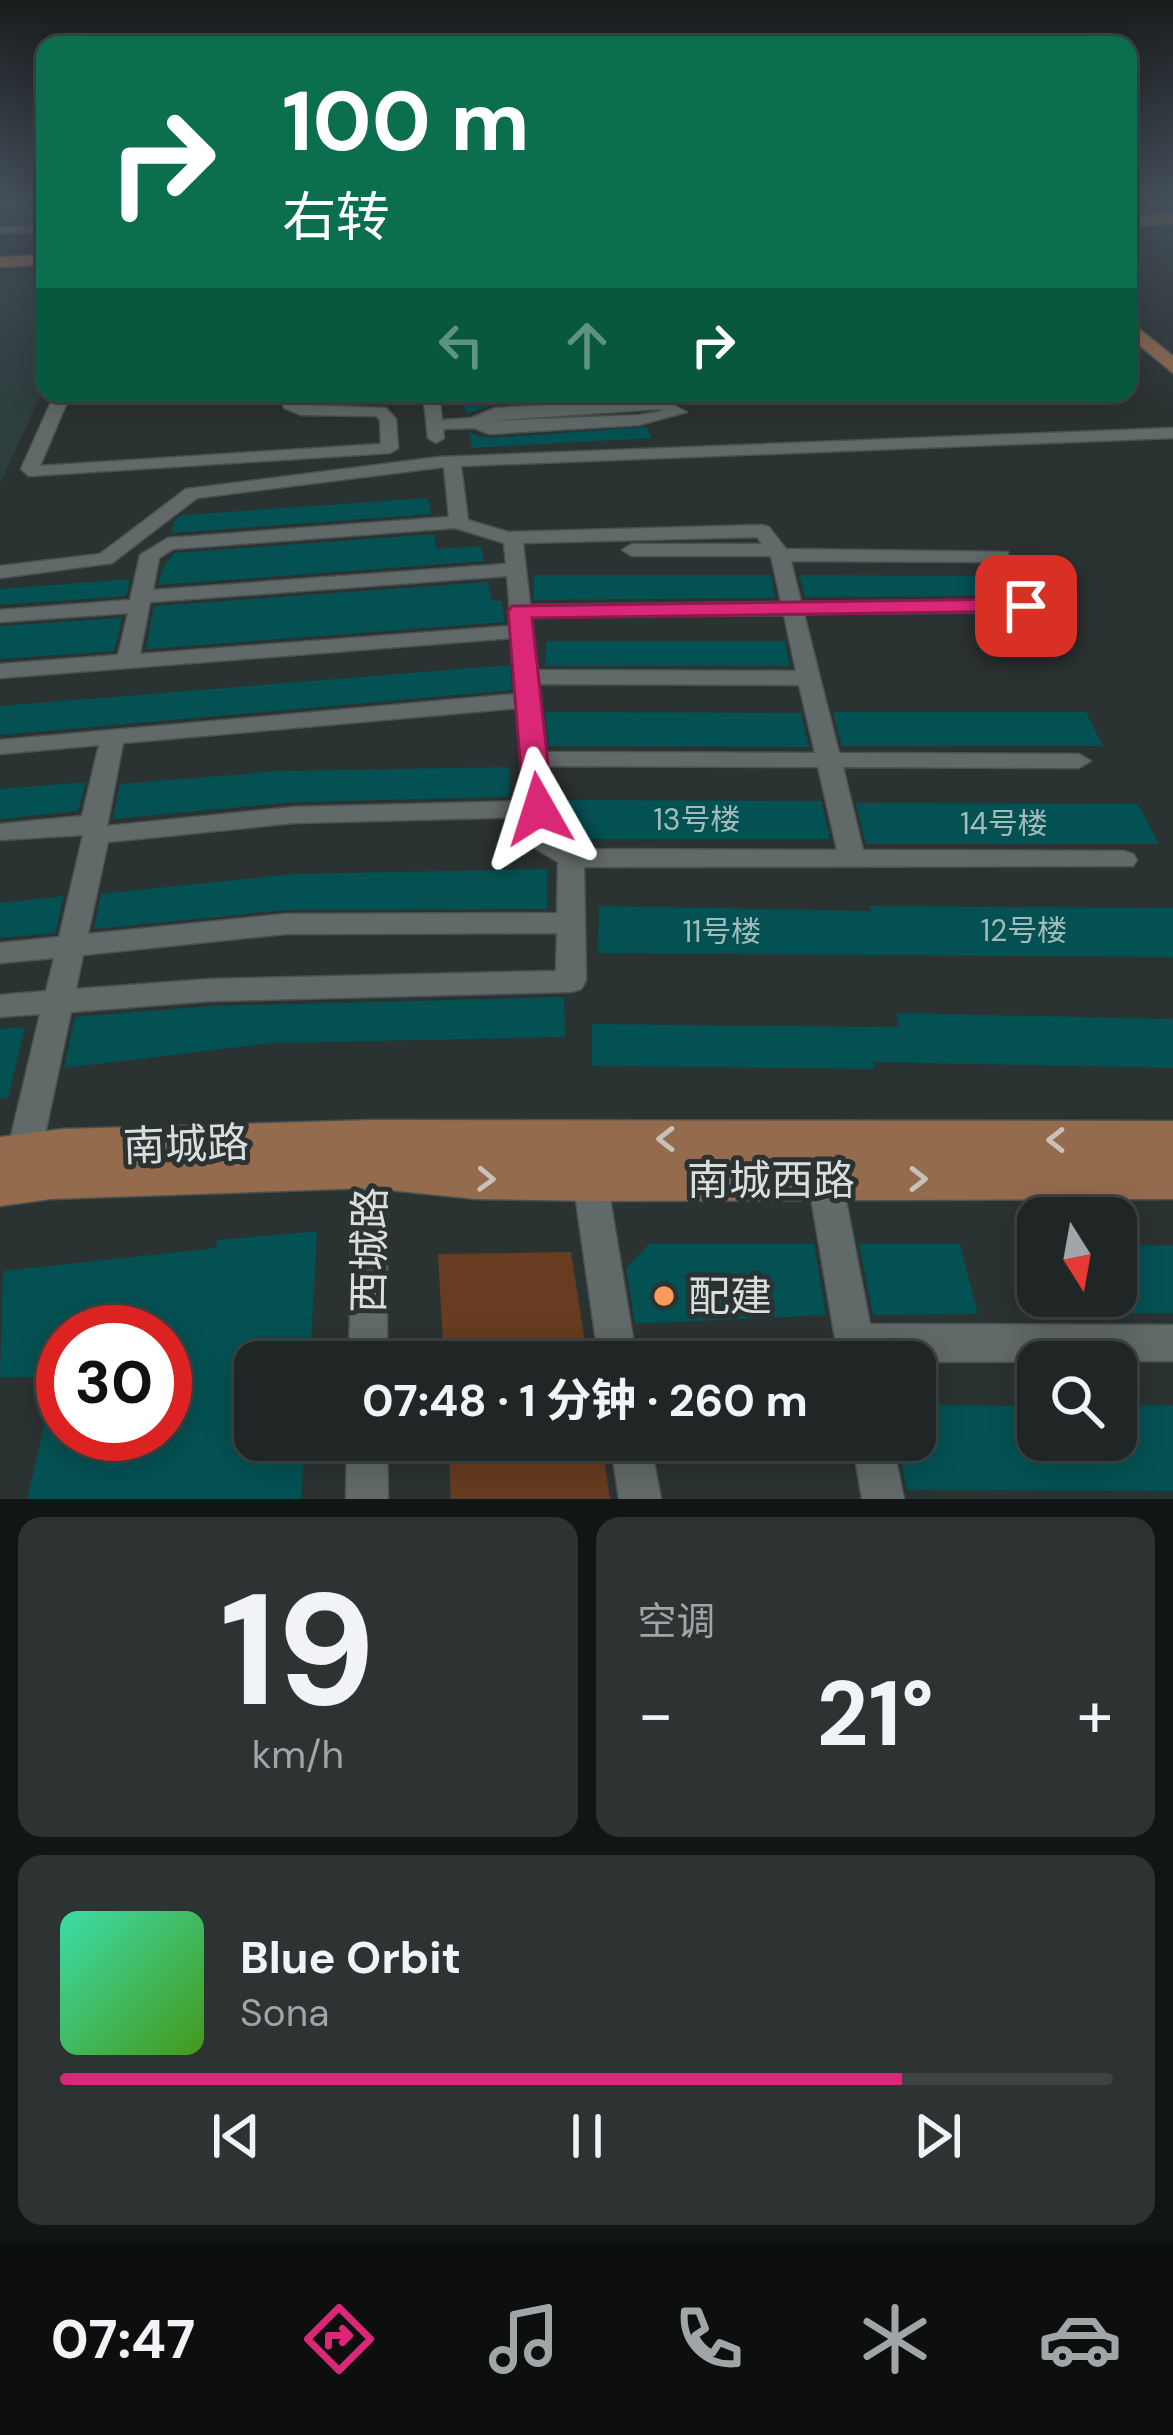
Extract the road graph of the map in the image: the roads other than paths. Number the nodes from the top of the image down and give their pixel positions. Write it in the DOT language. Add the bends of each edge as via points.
graph roads {
  1 [pos="1137,316"];
  2 [pos="1137,334"];
  3 [pos="1173,346"];
  4 [pos="1173,367"];
  5 [pos="59,402"];
  6 [pos="290,402"];
  7 [pos="432,402"];
  8 [pos="476,423"];
  9 [pos="435,425"];
  10 [pos="1173,433"];
  11 [pos="445,464"];
  12 [pos="455,522"];
  13 [pos="512,552"];
  14 [pos="776,553"];
  15 [pos="1001,556"];
  16 [pos="0,572"];
  17 [pos="140,602"];
  18 [pos="1026,606"];
  19 [pos="794,609"];
  20 [pos="0,616"];
  21 [pos="521,621"];
  22 [pos="128,662"];
  23 [pos="0,671"];
  24 [pos="810,678"];
  25 [pos="527,689"];
  26 [pos="113,736"];
  27 [pos="0,747"];
  28 [pos="534,759"];
  29 [pos="830,760"];
  30 [pos="1079,761"];
  31 [pos="539,809"];
  32 [pos="94,830"];
  33 [pos="0,832"];
  34 [pos="571,858"];
  35 [pos="852,859"];
  36 [pos="1124,860"];
  37 [pos="573,923"];
  38 [pos="70,945"];
  39 [pos="0,953"];
  40 [pos="59,999"];
  41 [pos="0,1006"];
  42 [pos="1173,1140"];
  43 [pos="371,1154"];
  44 [pos="8,1165"];
  45 [pos="1173,1178"];
  46 [pos="590,1180"];
  47 [pos="825,1180"];
  48 [pos="368,1341"];
  49 [pos="615,1341"];
  50 [pos="854,1341"];
  51 [pos="1173,1343"];
  52 [pos="936,1350"];
  53 [pos="367,1461"];
  54 [pos="634,1461"];
  55 [pos="876,1461"];
  56 [pos="367,1499"];
  57 [pos="640,1499"];
  58 [pos="883,1499"];
  1 -- 3 [label="main road"];
  2 -- 4 [label="main road"];
  5 -- 6 [label="street" via="35,472 390,448 380,411 301,410"];
  7 -- 9 [label="street"];
  8 -- 8 [label="street" via="489,429 680,412 637,405 496,413"];
  8 -- 9 [label="street"];
  9 -- 11 [label="street"];
  10 -- 11 [label="street"];
  11 -- 12 [label="street"];
  11 -- 16 [label="street" via="192,493 105,559"];
  12 -- 13 [label="street"];
  12 -- 17 [label="street" via="168,544 150,555"];
  13 -- 14 [label="street"];
  13 -- 17 [label="street"];
  13 -- 21 [label="street"];
  14 -- 15 [label="street"];
  14 -- 19 [label="street"];
  17 -- 20 [label="street"];
  17 -- 22 [label="street"];
  18 -- 19 [label="street"];
  19 -- 21 [label="street"];
  19 -- 24 [label="street"];
  21 -- 22 [label="street"];
  21 -- 25 [label="street"];
  22 -- 23 [label="street"];
  24 -- 25 [label="street"];
  24 -- 29 [label="street"];
  25 -- 26 [label="street"];
  25 -- 28 [label="street"];
  26 -- 27 [label="street"];
  26 -- 32 [label="street"];
  28 -- 29 [label="street"];
  28 -- 31 [label="street"];
  29 -- 30 [label="street"];
  29 -- 35 [label="street"];
  31 -- 32 [label="street"];
  31 -- 34 [label="street" via="545,843"];
  32 -- 33 [label="street"];
  32 -- 38 [label="street"];
  34 -- 35 [label="street"];
  34 -- 37 [label="street"];
  35 -- 36 [label="street"];
  37 -- 38 [label="street" via="285,924"];
  37 -- 40 [label="street" via="571,981"];
  38 -- 39 [label="street"];
  38 -- 40 [label="street"];
  40 -- 41 [label="street"];
  40 -- 44 [label="street"];
  42 -- 43 [label="main road, 南城西路, one-way"];
  43 -- 44 [label="main road, 南城路" via="51,1178"];
  43 -- 46 [label="main road, 南城西路, one-way" via="476,1179"];
  43 -- 48 [label="street, 西城路"];
  47 -- 45 [label="main road, 南城西路, one-way"];
  46 -- 47 [label="main road, 南城西路"];
  46 -- 49 [label="street"];
  47 -- 50 [label="street"];
  51 -- 52 [label="street"];
  53 -- 56 [label="street"];
  54 -- 57 [label="street"];
  55 -- 58 [label="street"];
}
